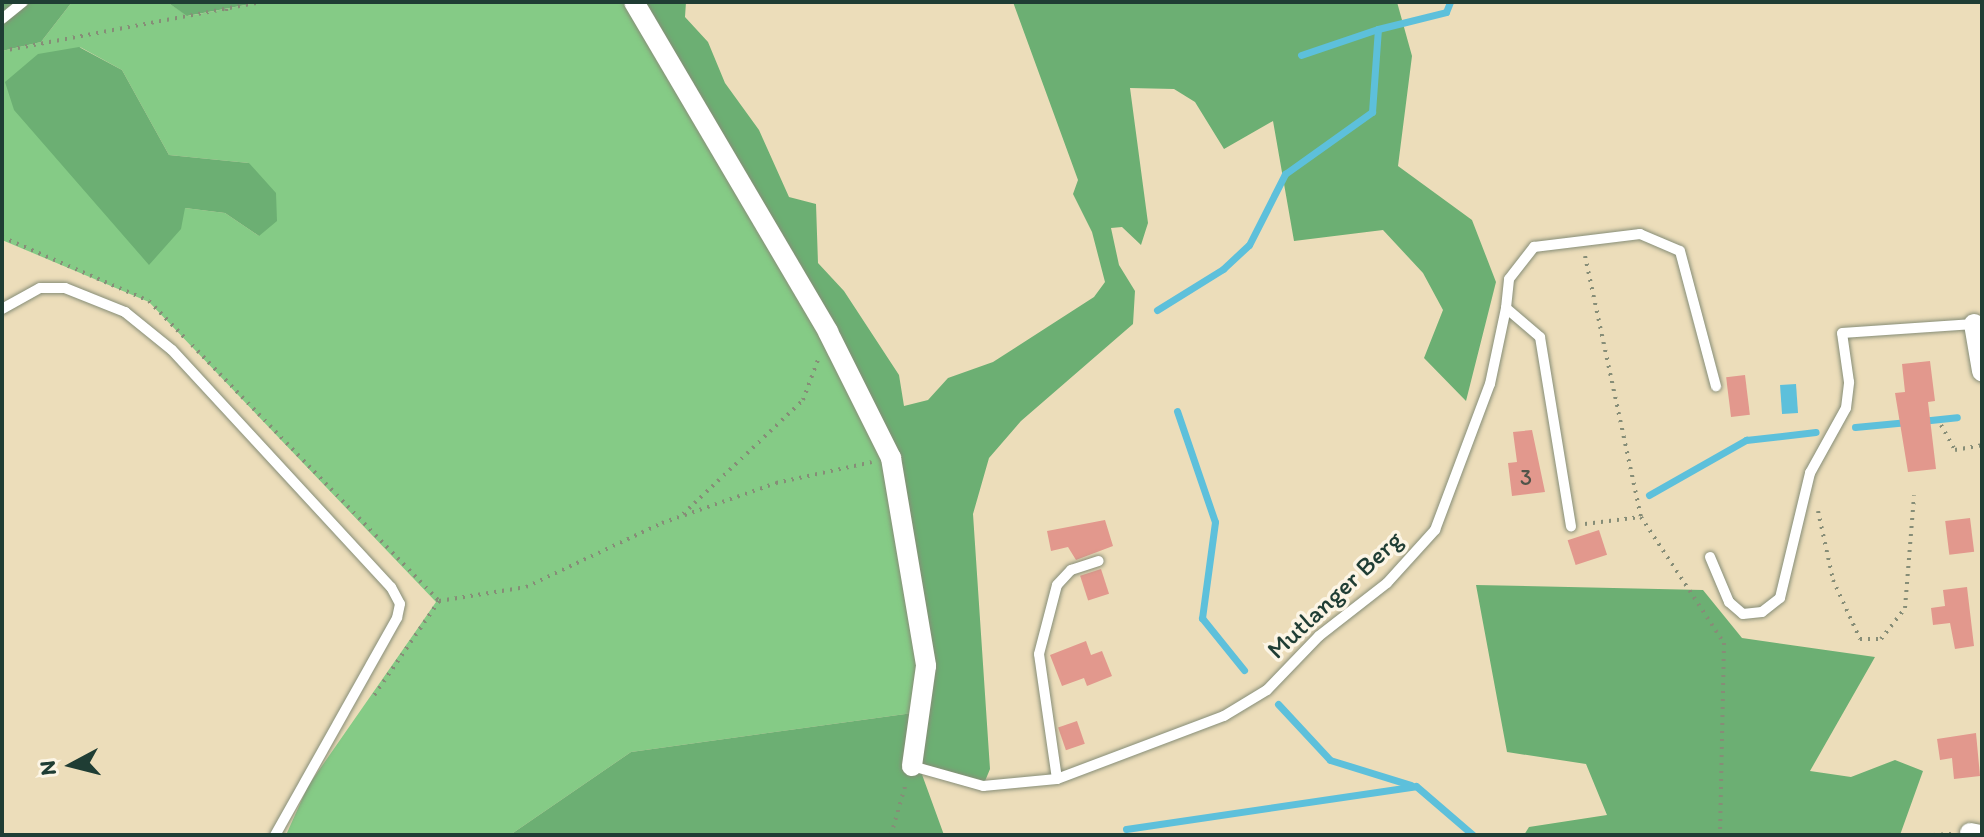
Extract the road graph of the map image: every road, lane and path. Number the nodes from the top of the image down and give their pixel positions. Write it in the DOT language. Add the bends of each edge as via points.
graph roads {
  1 [pos="23,2"];
  2 [pos="228,2"];
  3 [pos="261,2"];
  4 [pos="634,2"];
  5 [pos="226,11"];
  6 [pos="2,19"];
  7 [pos="2,51"];
  8 [pos="2,237"];
  9 [pos="1582,238"];
  10 [pos="1506,308"];
  11 [pos="2,309"];
  12 [pos="1974,324"];
  13 [pos="828,332"];
  14 [pos="1982,371"];
  15 [pos="1716,386"];
  16 [pos="1941,425"];
  17 [pos="1982,445"];
  18 [pos="891,458"];
  19 [pos="1810,473"];
  20 [pos="1914,495"];
  21 [pos="682,516"];
  22 [pos="1641,517"];
  23 [pos="1571,526"];
  24 [pos="1710,557"];
  25 [pos="1099,561"];
  26 [pos="439,601"];
  27 [pos="370,700"];
  28 [pos="912,766"];
  29 [pos="1057,779"];
  30 [pos="275,835"];
  31 [pos="891,835"];
  32 [pos="1720,835"];
  1 -- 6 [label="lane"];
  2 -- 5 [label="path"];
  3 -- 5 [label="path"];
  4 -- 13 [label="street"];
  5 -- 7 [label="path" via="157,19"];
  8 -- 26 [label="path" via="149,301"];
  9 -- 10 [label="lane, Mutlanger Berg" via="1534,247 1509,279"];
  9 -- 15 [label="lane, Mutlanger Berg" via="1640,234 1680,251"];
  9 -- 22 [label="path"];
  10 -- 23 [label="lane" via="1540,337"];
  10 -- 29 [label="lane, Mutlanger Berg" via="1490,384 1435,530 1387,583 1319,636 1267,690 1224,716"];
  11 -- 30 [label="lane" via="40,288 65,288 125,312 172,350 240,421 391,587 400,604 397,618"];
  12 -- 14 [label="street"];
  12 -- 19 [label="lane" via="1842,333 1849,382 1846,408"];
  13 -- 18 [label="street"];
  13 -- 21 [label="path" via="803,400"];
  16 -- 17 [label="path" via="1955,450"];
  18 -- 21 [label="path" via="776,483"];
  18 -- 28 [label="street" via="926,666"];
  19 -- 20 [label="path" via="1833,580 1860,639 1881,639 1905,608"];
  19 -- 24 [label="lane" via="1780,598 1762,612 1743,614 1729,602"];
  21 -- 26 [label="path" via="526,587"];
  22 -- 23 [label="path"];
  22 -- 32 [label="path" via="1724,643"];
  25 -- 29 [label="lane" via="1071,570 1057,585 1039,654"];
  26 -- 27 [label="path"];
  28 -- 29 [label="lane, Mutlanger Berg" via="983,786"];
  28 -- 31 [label="path"];
}
